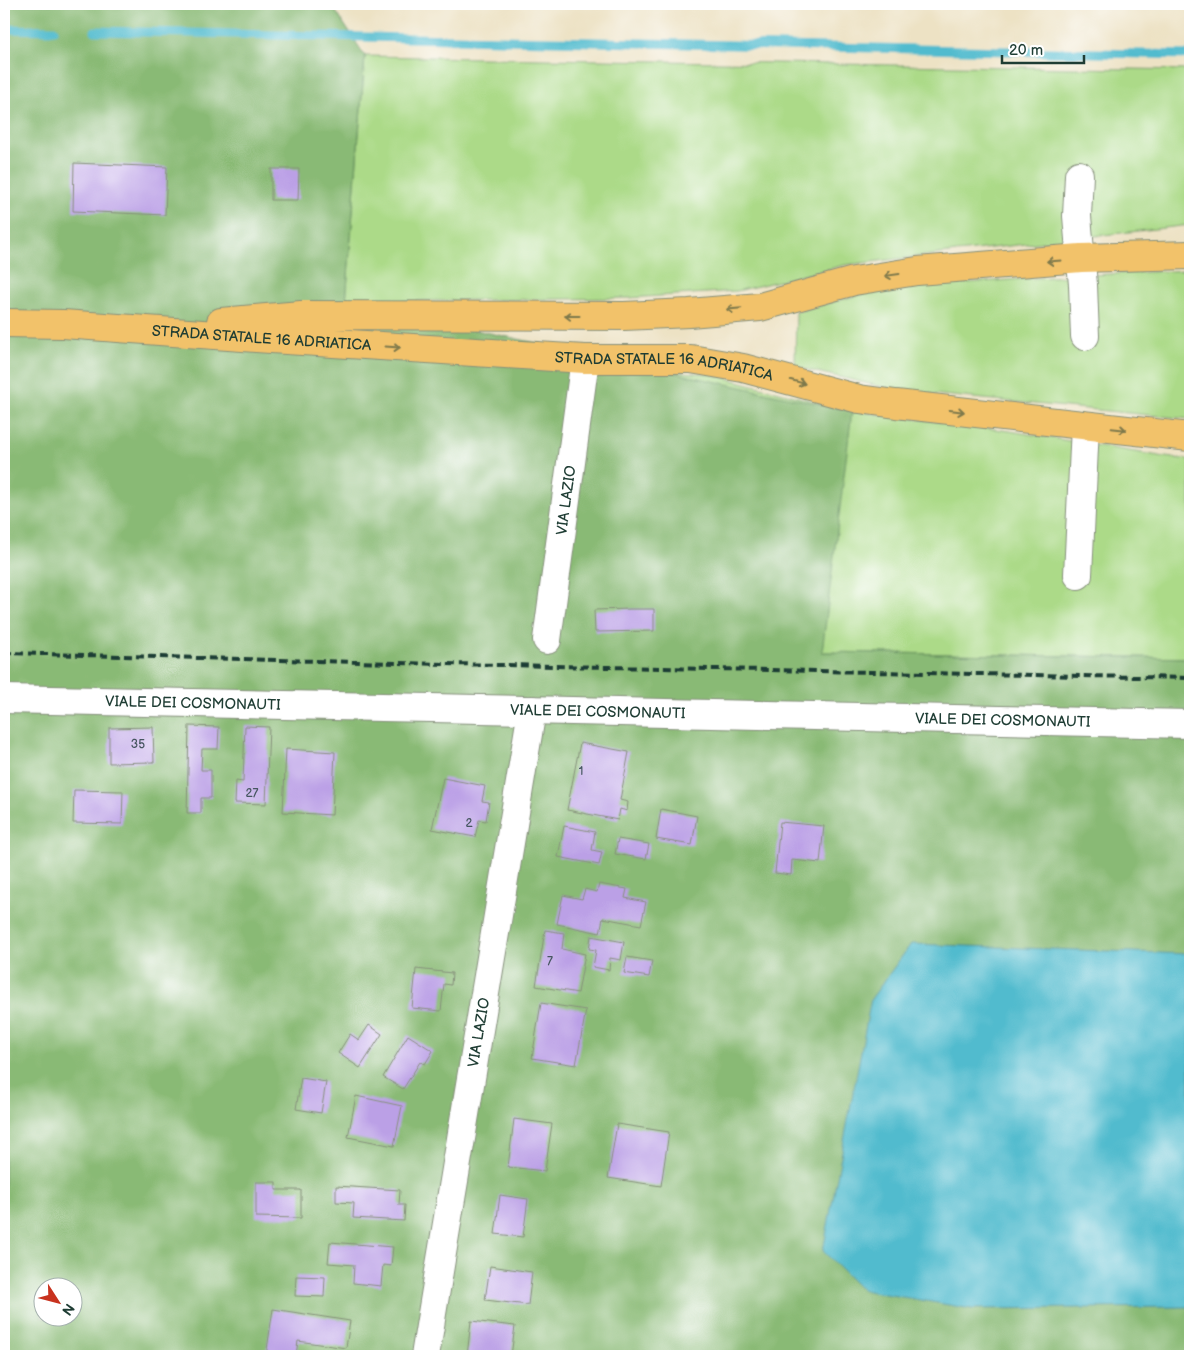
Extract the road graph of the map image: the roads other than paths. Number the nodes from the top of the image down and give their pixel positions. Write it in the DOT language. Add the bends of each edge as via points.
graph roads {
  1 [pos="1079,175"];
  2 [pos="1190,239"];
  3 [pos="1190,255"];
  4 [pos="1081,258"];
  5 [pos="4,323"];
  6 [pos="135,328"];
  7 [pos="1085,336"];
  8 [pos="585,359"];
  9 [pos="1085,426"];
  10 [pos="1190,437"];
  11 [pos="1078,575"];
  12 [pos="548,640"];
  13 [pos="4,699"];
  14 [pos="532,710"];
  15 [pos="1190,724"];
  16 [pos="425,1356"];
  1 -- 4 [label="street" via="1077,216"];
  2 -- 4 [label="main road"];
  3 -- 4 [label="main road, STRADA STATALE 16 ADRIATICA"];
  4 -- 6 [label="main road, STRADA STATALE 16 ADRIATICA, one-way" via="916,271 854,280 760,307 689,313 624,316 301,315"];
  4 -- 7 [label="street"];
  5 -- 6 [label="main road, STRADA STATALE 16 ADRIATICA"];
  6 -- 8 [label="main road, STRADA STATALE 16 ADRIATICA, one-way"];
  8 -- 9 [label="main road, STRADA STATALE 16 ADRIATICA, one-way" via="690,359 743,368 859,399"];
  8 -- 12 [label="street, VIA LAZIO"];
  9 -- 10 [label="main road, STRADA STATALE 16 ADRIATICA, one-way"];
  9 -- 11 [label="street"];
  13 -- 14 [label="street, VIALE DEI COSMONAUTI"];
  14 -- 15 [label="street, VIALE DEI COSMONAUTI"];
  14 -- 16 [label="street, VIA LAZIO"];
}
